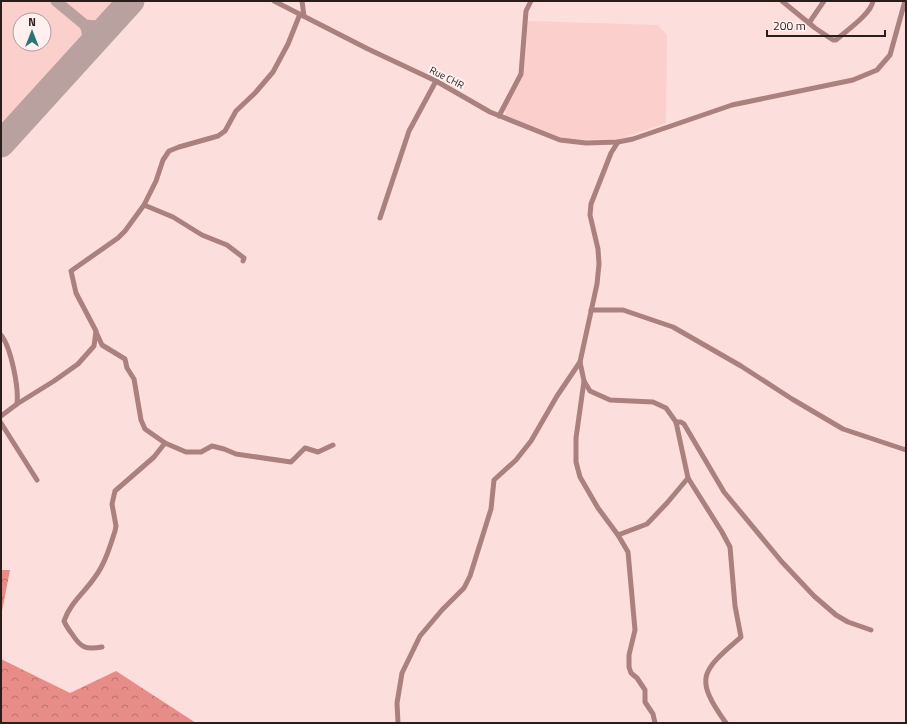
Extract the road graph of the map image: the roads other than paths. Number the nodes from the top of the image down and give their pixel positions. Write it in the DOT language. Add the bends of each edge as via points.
graph roads {
  1 [pos="274,1"];
  2 [pos="302,1"];
  3 [pos="528,1"];
  4 [pos="531,1"];
  5 [pos="782,1"];
  6 [pos="824,1"];
  7 [pos="874,1"];
  8 [pos="905,1"];
  9 [pos="526,11"];
  10 [pos="302,15"];
  11 [pos="810,23"];
  12 [pos="436,81"];
  13 [pos="499,116"];
  14 [pos="618,142"];
  15 [pos="144,205"];
  16 [pos="380,218"];
  17 [pos="243,261"];
  18 [pos="591,310"];
  19 [pos="96,331"];
  20 [pos="1,335"];
  21 [pos="580,362"];
  22 [pos="584,381"];
  23 [pos="18,393"];
  24 [pos="26,399"];
  25 [pos="17,404"];
  26 [pos="1,416"];
  27 [pos="676,422"];
  28 [pos="1,423"];
  29 [pos="165,443"];
  30 [pos="333,445"];
  31 [pos="906,450"];
  32 [pos="688,478"];
  33 [pos="37,480"];
  34 [pos="618,535"];
  35 [pos="872,630"];
  36 [pos="102,647"];
  37 [pos="398,723"];
  38 [pos="655,723"];
  39 [pos="726,723"];
  1 -- 10 [label="street, Rue CHR"];
  2 -- 10 [label="street"];
  3 -- 9 [label="street"];
  4 -- 9 [label="street"];
  5 -- 11 [label="street"];
  6 -- 11 [label="street"];
  7 -- 11 [label="street" via="866,13 835,40"];
  8 -- 14 [label="street, Rue CHR" via="890,55 877,70 853,80 732,105 656,132"];
  9 -- 13 [label="street" via="521,74"];
  10 -- 12 [label="street, Rue CHR"];
  10 -- 15 [label="street" via="273,72 236,111 225,131 218,136 169,151 162,160 156,181"];
  12 -- 13 [label="street, Rue CHR"];
  12 -- 16 [label="street" via="409,131"];
  13 -- 14 [label="street, Rue CHR" via="560,140 586,143"];
  14 -- 18 [label="street" via="611,153 591,204 590,214 599,264"];
  15 -- 17 [label="street" via="227,245 244,258"];
  15 -- 19 [label="street" via="118,238 72,271 76,293"];
  18 -- 21 [label="street"];
  18 -- 31 [label="street" via="623,310 673,327 843,429"];
  19 -- 24 [label="street" via="94,346 78,364"];
  19 -- 29 [label="street" via="102,345 125,359 134,379 142,426"];
  20 -- 23 [label="street" via="7,343"];
  21 -- 22 [label="street"];
  21 -- 37 [label="street" via="556,396 531,441 516,460 494,480 491,509 470,576 464,588 420,636 402,673 397,702"];
  22 -- 27 [label="street" via="590,391 610,400 653,402 666,408"];
  22 -- 34 [label="street" via="575,450 577,469 598,508"];
  23 -- 24 [label="street"];
  23 -- 25 [label="street"];
  24 -- 25 [label="street"];
  25 -- 26 [label="street"];
  27 -- 32 [label="street"];
  27 -- 35 [label="street" via="684,424 728,497 814,596 836,615"];
  28 -- 33 [label="street"];
  29 -- 30 [label="street" via="186,452 202,452 212,446 236,454 291,462 305,448 318,452"];
  29 -- 36 [label="street" via="154,457 115,491 112,504 116,526 104,563 64,621 81,646"];
  32 -- 34 [label="street" via="647,524"];
  32 -- 39 [label="street" via="730,547 735,606 741,637 707,672 706,685 712,703"];
  34 -- 38 [label="street" via="628,552 636,630 628,667 645,690 645,702 653,714"];
}
